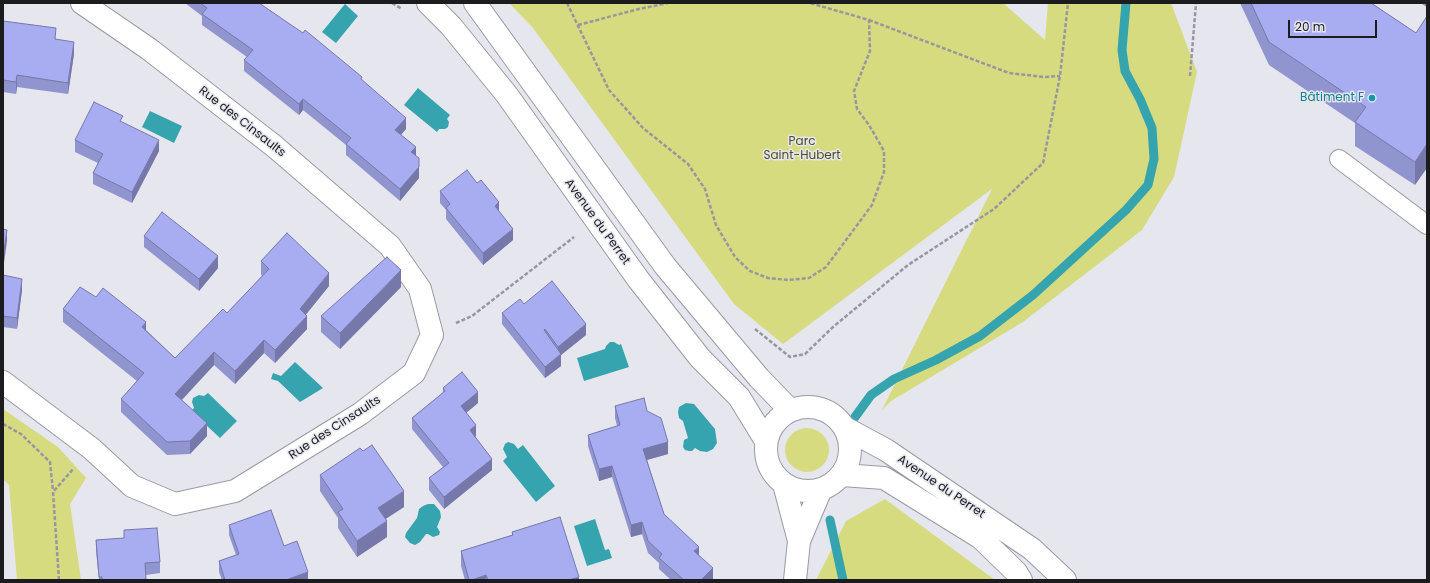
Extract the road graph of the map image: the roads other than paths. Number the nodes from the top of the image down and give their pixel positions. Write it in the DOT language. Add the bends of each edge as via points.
graph roads {
  1 [pos="82,3"];
  2 [pos="428,3"];
  3 [pos="475,3"];
  4 [pos="1339,159"];
  5 [pos="1427,225"];
  6 [pos="3,382"];
  7 [pos="790,410"];
  8 [pos="847,429"];
  9 [pos="766,441"];
  10 [pos="842,475"];
  11 [pos="784,484"];
  12 [pos="821,489"];
  13 [pos="799,540"];
  14 [pos="1032,549"];
  15 [pos="1018,576"];
  16 [pos="795,580"];
  17 [pos="1065,580"];
  1 -- 6 [label="street, Rue des Cinsaults" via="149,49 274,146 390,246 420,289 432,335 414,373 360,414 235,491 175,504 132,486 92,448"];
  2 -- 9 [label="street, Avenue du Perret" via="451,26 507,95 638,279 700,358 739,397"];
  3 -- 7 [label="street" via="665,266 759,378"];
  4 -- 5 [label="lane"];
  7 -- 8 [label="street" via="803,406 817,407 830,412"];
  7 -- 9 [label="street" via="771,428"];
  8 -- 10 [label="street" via="850,448 848,462"];
  8 -- 14 [label="street, Avenue du Perret" via="886,450"];
  9 -- 11 [label="street" via="766,455 770,468"];
  10 -- 12 [label="street" via="831,485"];
  10 -- 15 [label="street, Avenue du Perret" via="884,478 981,538"];
  11 -- 12 [label="street" via="803,492"];
  11 -- 13 [label="street"];
  12 -- 13 [label="street"];
  13 -- 16 [label="street"];
  14 -- 15 [label="street, Avenue du Perret"];
  14 -- 17 [label="street, Avenue du Perret"];
}
